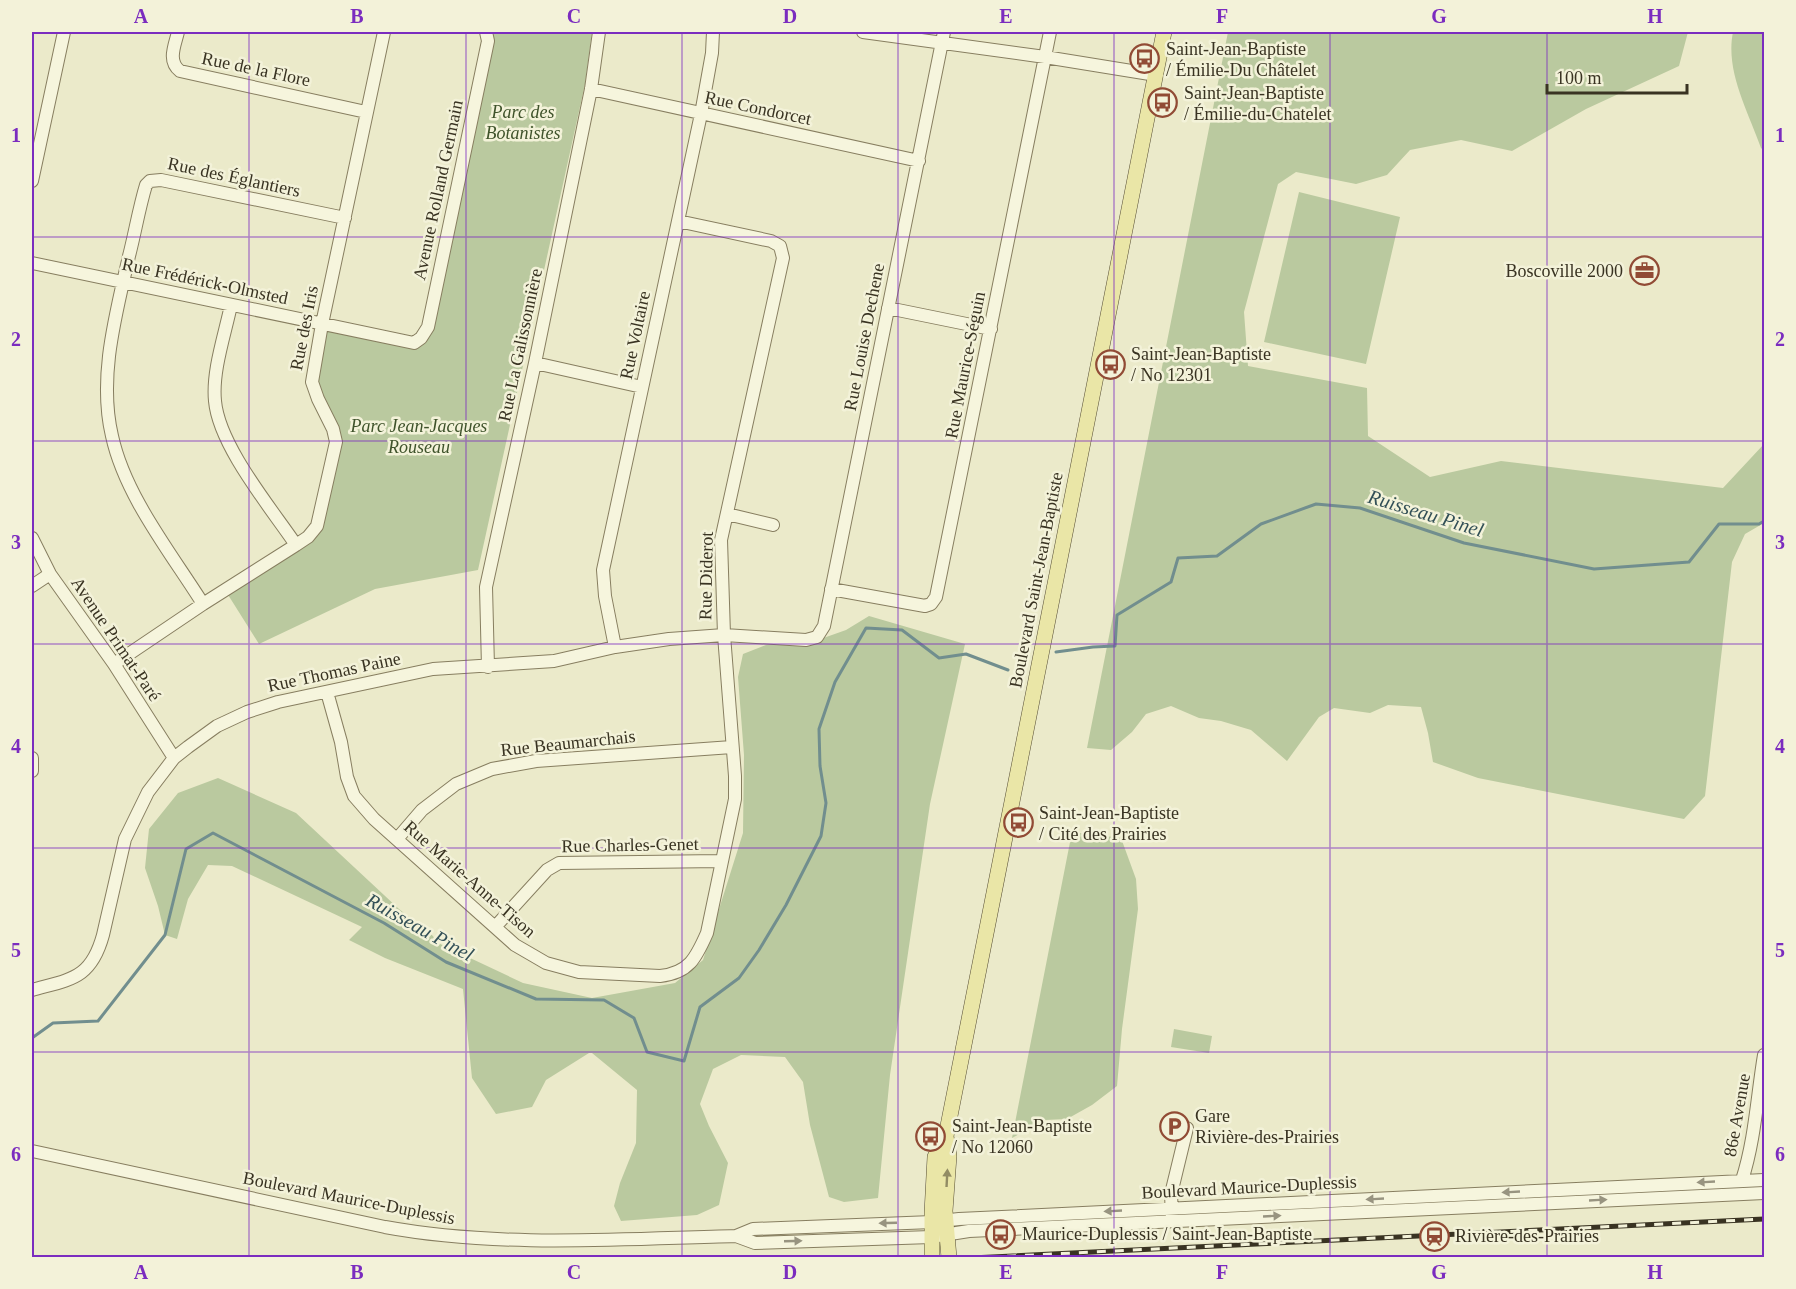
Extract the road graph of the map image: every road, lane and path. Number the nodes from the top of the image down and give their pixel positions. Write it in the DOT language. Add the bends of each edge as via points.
graph roads {
  1 [pos="64,32"];
  2 [pos="178,32"];
  3 [pos="384,32"];
  4 [pos="486,32"];
  5 [pos="599,32"];
  6 [pos="713,32"];
  7 [pos="863,32"];
  8 [pos="1050,32"];
  9 [pos="1164,32"];
  10 [pos="943,37"];
  11 [pos="1045,57"];
  12 [pos="1156,75"];
  13 [pos="591,88"];
  14 [pos="366,112"];
  15 [pos="701,114"];
  16 [pos="919,161"];
  17 [pos="32,182"];
  18 [pos="345,218"];
  19 [pos="678,221"];
  20 [pos="32,263"];
  21 [pos="123,282"];
  22 [pos="231,305"];
  23 [pos="888,308"];
  24 [pos="322,324"];
  25 [pos="991,329"];
  26 [pos="405,342"];
  27 [pos="535,363"];
  28 [pos="642,387"];
  29 [pos="727,514"];
  30 [pos="773,525"];
  31 [pos="32,538"];
  32 [pos="296,545"];
  33 [pos="50,574"];
  34 [pos="32,586"];
  35 [pos="831,589"];
  36 [pos="203,604"];
  37 [pos="724,635"];
  38 [pos="806,640"];
  39 [pos="615,647"];
  40 [pos="114,664"];
  41 [pos="488,667"];
  42 [pos="327,692"];
  43 [pos="732,747"];
  44 [pos="32,758"];
  45 [pos="174,758"];
  46 [pos="32,771"];
  47 [pos="397,839"];
  48 [pos="722,861"];
  49 [pos="495,927"];
  50 [pos="682,971"];
  51 [pos="32,990"];
  52 [pos="1764,1055"];
  53 [pos="1763,1088"];
  54 [pos="1187,1128"];
  55 [pos="32,1152"];
  56 [pos="1742,1180"];
  57 [pos="1764,1180"];
  58 [pos="1764,1193"];
  59 [pos="1172,1215"];
  60 [pos="939,1229"];
  61 [pos="932,1257"];
  62 [pos="949,1257"];
  1 -- 17 [label="street"];
  2 -- 14 [label="street, Rue de la Flore" via="172,61 180,71"];
  3 -- 14 [label="street, Rue des Iris"];
  4 -- 26 [label="street, Avenue Rolland Germain" via="488,41 428,327 414,343"];
  5 -- 13 [label="street, Rue La Galissonnière"];
  6 -- 15 [label="street, Rue Voltaire"];
  7 -- 10 [label="street"];
  8 -- 11 [label="street, Rue Maurice-Séguin"];
  9 -- 12 [label="main road, Boulevard Saint-Jean-Baptiste"];
  10 -- 11 [label="street"];
  10 -- 16 [label="street, Rue Louise Dechene"];
  11 -- 12 [label="street"];
  11 -- 25 [label="street, Rue Maurice-Séguin"];
  12 -- 60 [label="main road, Boulevard Saint-Jean-Baptiste" via="946,1136 935,1156"];
  13 -- 15 [label="street, Rue Condorcet"];
  13 -- 27 [label="street, Rue La Galissonnière"];
  14 -- 18 [label="street, Rue des Iris"];
  15 -- 16 [label="street, Rue Condorcet"];
  15 -- 19 [label="street, Rue Voltaire"];
  16 -- 23 [label="street, Rue Louise Dechene"];
  18 -- 21 [label="street, Rue des Églantiers" via="155,179 144,191"];
  18 -- 24 [label="street, Rue des Iris"];
  19 -- 28 [label="street, Rue Voltaire"];
  19 -- 29 [label="street, Rue Diderot" via="771,241 783,252"];
  20 -- 21 [label="street, Rue Frédérick-Olmsted"];
  21 -- 22 [label="street, Rue Frédérick-Olmsted"];
  21 -- 36 [label="street" via="110,348 107,391 111,436 138,501"];
  22 -- 24 [label="street, Rue Frédérick-Olmsted"];
  22 -- 32 [label="street" via="215,381 219,421 237,459"];
  23 -- 25 [label="street"];
  23 -- 35 [label="street, Rue Louise Dechene"];
  24 -- 26 [label="street, Rue Frédérick-Olmsted"];
  24 -- 32 [label="street, Rue des Iris" via="312,382 336,442 317,526"];
  25 -- 35 [label="street, Rue Maurice-Séguin" via="936,597 925,606"];
  27 -- 28 [label="street"];
  27 -- 41 [label="street, Rue La Galissonnière" via="486,587"];
  28 -- 39 [label="street, Rue Voltaire" via="603,570"];
  29 -- 30 [label="street"];
  29 -- 37 [label="street, Rue Diderot" via="721,540"];
  31 -- 33 [label="street, Avenue Primat-Paré"];
  32 -- 36 [label="street, Rue des Iris"];
  33 -- 34 [label="street"];
  33 -- 40 [label="street, Avenue Primat-Paré"];
  35 -- 38 [label="street, Rue Louise Dechene" via="824,626 817,637"];
  36 -- 40 [label="street, Rue des Iris"];
  37 -- 38 [label="street, Rue Thomas Paine"];
  37 -- 39 [label="street, Rue Thomas Paine"];
  37 -- 43 [label="street, Rue Diderot"];
  39 -- 41 [label="street, Rue Thomas Paine" via="554,662"];
  40 -- 45 [label="street, Avenue Primat-Paré"];
  41 -- 42 [label="street, Rue Thomas Paine" via="432,669"];
  42 -- 45 [label="street, Rue Thomas Paine" via="278,702 232,718"];
  42 -- 47 [label="street, Rue Marie-Anne-Tison" via="354,796"];
  43 -- 47 [label="street, Rue Beaumarchais" via="536,761 492,769 456,784 422,810"];
  43 -- 48 [label="street, Rue Diderot" via="735,799"];
  44 -- 46 [label="street"];
  45 -- 51 [label="street, Rue Thomas Paine" via="148,792 125,839 93,963 77,976"];
  47 -- 49 [label="street, Rue Marie-Anne-Tison"];
  48 -- 49 [label="street, Rue Charles-Genet" via="559,863"];
  48 -- 50 [label="street, Rue Diderot" via="707,933 698,954"];
  49 -- 50 [label="street, Rue Marie-Anne-Tison" via="515,945 540,959 579,972 660,976"];
  52 -- 53 [label="street, 86e Avenue"];
  53 -- 56 [label="street, 86e Avenue"];
  54 -- 59 [label="street" via="1171,1194"];
  55 -- 60 [label="street, Boulevard Maurice-Duplessis" via="359,1222 441,1235 542,1240 736,1236 753,1229"];
  56 -- 57 [label="street, Boulevard Maurice-Duplessis"];
  56 -- 59 [label="street, Boulevard Maurice-Duplessis, one-way"];
  59 -- 58 [label="street, Boulevard Maurice-Duplessis, one-way"];
  59 -- 60 [label="street, Boulevard Maurice-Duplessis" via="969,1231"];
  60 -- 61 [label="main road, Boulevard Saint-Jean-Baptiste"];
  60 -- 62 [label="main road, Boulevard Saint-Jean-Baptiste"];
}
